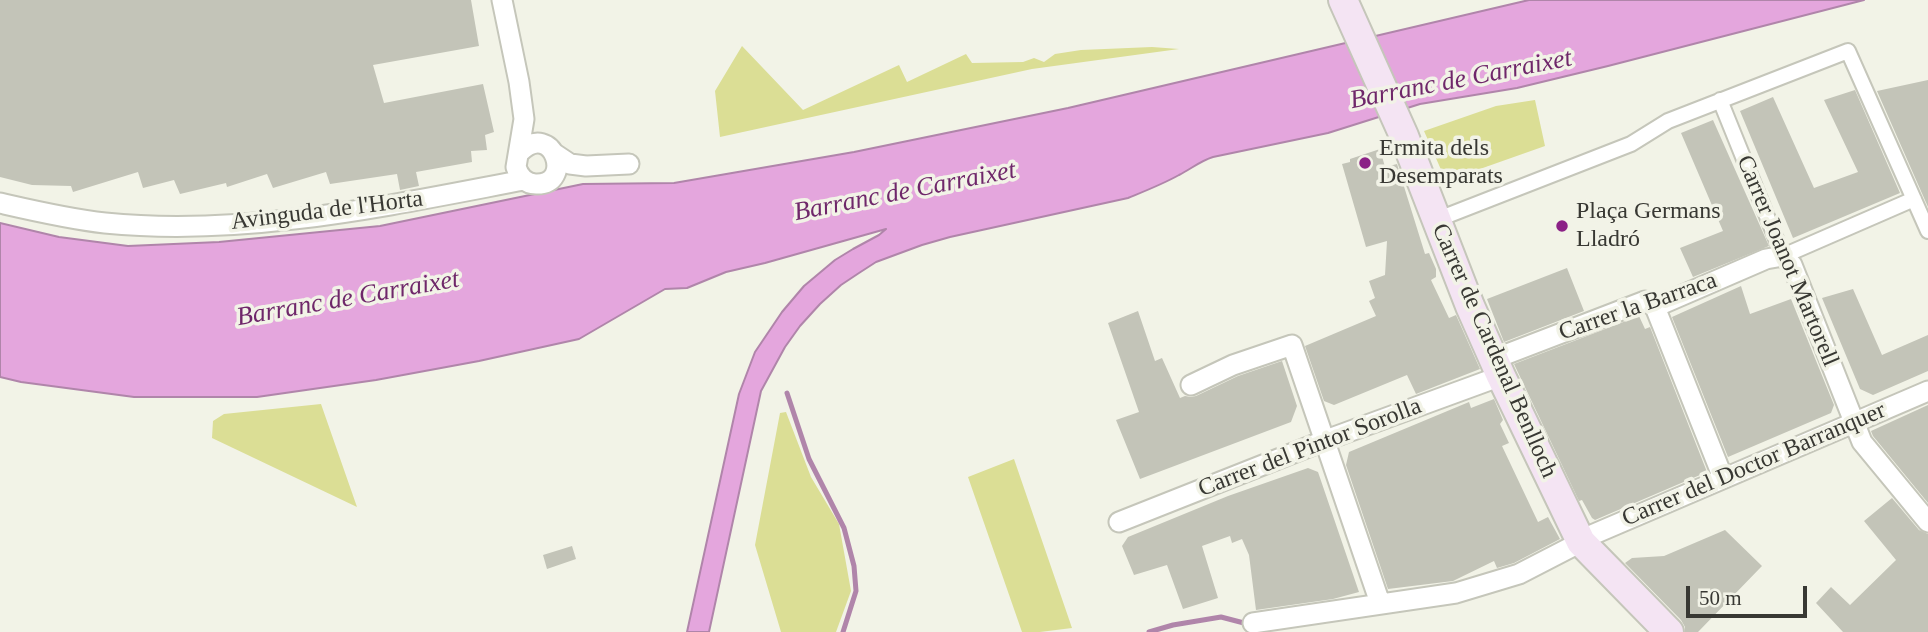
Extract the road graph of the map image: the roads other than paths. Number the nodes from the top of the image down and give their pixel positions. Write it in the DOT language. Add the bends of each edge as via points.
graph roads {
  1 [pos="502,0"];
  2 [pos="1343,0"];
  3 [pos="1720,100"];
  4 [pos="524,119"];
  5 [pos="549,149"];
  6 [pos="518,156"];
  7 [pos="629,164"];
  8 [pos="586,166"];
  9 [pos="552,177"];
  10 [pos="524,180"];
  11 [pos="487,187"];
  12 [pos="1914,199"];
  13 [pos="0,202"];
  14 [pos="1436,220"];
  15 [pos="1928,232"];
  16 [pos="1783,256"];
  17 [pos="1655,307"];
  18 [pos="1498,368"];
  19 [pos="1191,385"];
  20 [pos="1928,391"];
  21 [pos="1854,422"];
  22 [pos="1326,440"];
  23 [pos="1723,478"];
  24 [pos="1119,522"];
  25 [pos="1928,522"];
  26 [pos="1581,542"];
  27 [pos="1380,603"];
  28 [pos="1253,623"];
  29 [pos="1669,632"];
  1 -- 4 [label="street"];
  2 -- 14 [label="main road, Carrer de Cardenal Benlloch"];
  3 -- 12 [label="street" via="1848,51"];
  3 -- 14 [label="street" via="1668,121 1631,144"];
  3 -- 16 [label="street, Carrer Joanot Martorell"];
  4 -- 5 [label="street"];
  4 -- 6 [label="street"];
  5 -- 6 [label="street" via="532,144"];
  5 -- 8 [label="street" via="570,164"];
  5 -- 9 [label="street" via="557,165"];
  6 -- 10 [label="street" via="516,167"];
  6 -- 11 [label="street"];
  7 -- 8 [label="street"];
  8 -- 9 [label="street"];
  9 -- 10 [label="street" via="538,184"];
  10 -- 11 [label="street, Avinguda de l'Horta"];
  11 -- 13 [label="street, Avinguda de l'Horta" via="291,221 224,225 105,223"];
  12 -- 15 [label="street"];
  12 -- 16 [label="street"];
  14 -- 18 [label="main road, Carrer de Cardenal Benlloch"];
  16 -- 17 [label="street, Carrer la Barraca" via="1766,259"];
  16 -- 21 [label="street, Carrer Joanot Martorell" via="1792,265"];
  17 -- 18 [label="street, Carrer la Barraca" via="1645,301"];
  17 -- 23 [label="street"];
  18 -- 22 [label="street, Carrer del Pintor Sorolla"];
  18 -- 26 [label="main road, Carrer de Cardenal Benlloch"];
  19 -- 22 [label="street" via="1292,345"];
  20 -- 21 [label="street, Carrer del Doctor Barranquer"];
  21 -- 23 [label="street, Carrer del Doctor Barranquer"];
  21 -- 25 [label="street, Carrer Joanot Martorell" via="1862,442"];
  22 -- 24 [label="street, Carrer del Pintor Sorolla"];
  22 -- 27 [label="street"];
  23 -- 26 [label="street, Carrer del Doctor Barranquer"];
  26 -- 27 [label="street, Carrer del Doctor Barranquer" via="1519,573 1456,593"];
  26 -- 29 [label="main road, Carrer de Cardenal Benlloch"];
  27 -- 28 [label="street, Carrer del Doctor Barranquer"];
}
